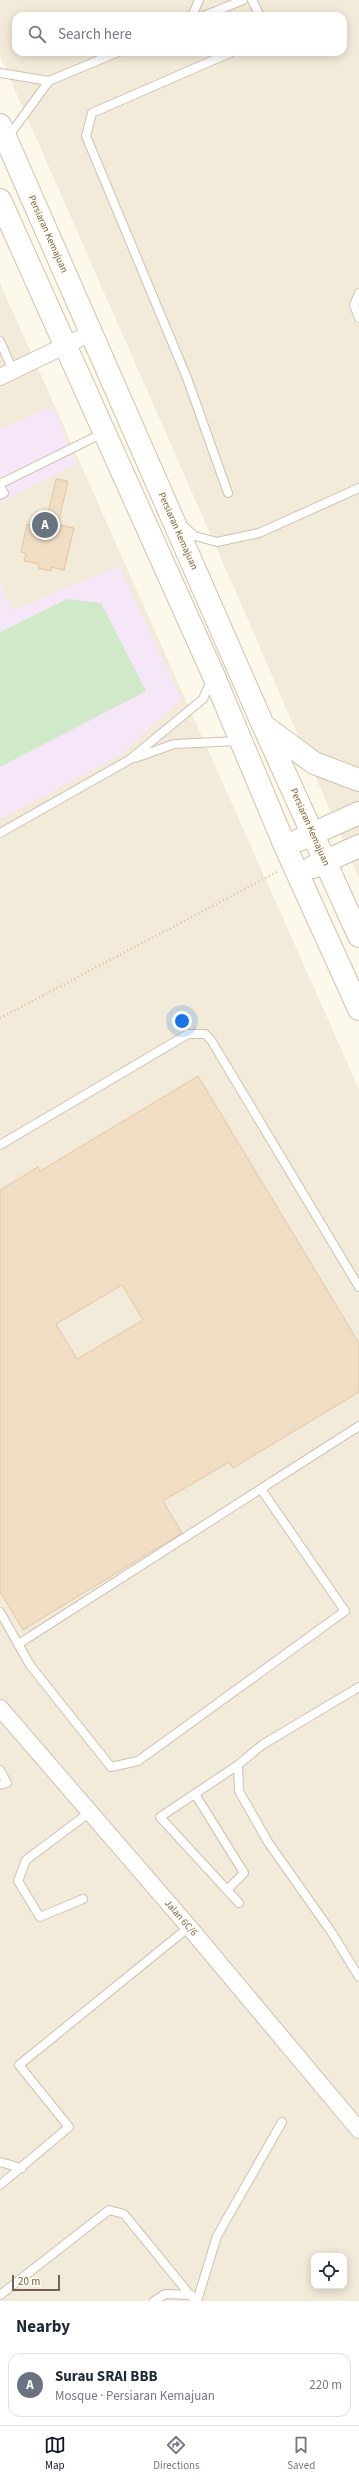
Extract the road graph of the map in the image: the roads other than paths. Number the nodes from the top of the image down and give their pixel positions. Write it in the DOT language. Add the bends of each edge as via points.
graph roads {
  1 [pos="200,0"];
  2 [pos="243,0"];
  3 [pos="252,0"];
  4 [pos="194,12"];
  5 [pos="214,12"];
  6 [pos="258,12"];
  7 [pos="108,56"];
  8 [pos="223,56"];
  9 [pos="0,73"];
  10 [pos="49,81"];
  11 [pos="3,132"];
  12 [pos="0,200"];
  13 [pos="359,293"];
  14 [pos="359,318"];
  15 [pos="91,333"];
  16 [pos="0,341"];
  17 [pos="65,347"];
  18 [pos="6,374"];
  19 [pos="104,432"];
  20 [pos="0,485"];
  21 [pos="359,488"];
  22 [pos="228,493"];
  23 [pos="0,496"];
  24 [pos="172,517"];
  25 [pos="213,674"];
  26 [pos="264,724"];
  27 [pos="242,741"];
  28 [pos="129,760"];
  29 [pos="359,780"];
  30 [pos="359,813"];
  31 [pos="0,833"];
  32 [pos="313,834"];
  33 [pos="359,846"];
  34 [pos="292,861"];
  35 [pos="326,861"];
  36 [pos="359,936"];
  37 [pos="359,1008"];
  38 [pos="0,1145"];
  39 [pos="359,1287"];
  40 [pos="359,1426"];
  41 [pos="261,1489"];
  42 [pos="0,1612"];
  43 [pos="20,1644"];
  44 [pos="359,1687"];
  45 [pos="0,1708"];
  46 [pos="238,1765"];
  47 [pos="0,1770"];
  48 [pos="0,1785"];
  49 [pos="195,1794"];
  50 [pos="90,1812"];
  51 [pos="227,1890"];
  52 [pos="83,1899"];
  53 [pos="239,1903"];
  54 [pos="189,1927"];
  55 [pos="359,1977"];
  56 [pos="282,2122"];
  57 [pos="359,2130"];
  58 [pos="0,2162"];
  59 [pos="22,2168"];
  60 [pos="0,2185"];
  61 [pos="0,2295"];
  62 [pos="194,2299"];
  63 [pos="154,2301"];
  1 -- 4 [label="lane"];
  2 -- 5 [label="lane"];
  3 -- 6 [label="lane"];
  7 -- 10 [label="lane"];
  8 -- 22 [label="lane" via="92,113 86,136 187,378"];
  9 -- 10 [label="lane"];
  10 -- 11 [label="lane"];
  11 -- 15 [label="main road, Persiaran Kemajuan"];
  12 -- 17 [label="main road"];
  13 -- 14 [label="lane" via="354,305"];
  15 -- 17 [label="street"];
  15 -- 24 [label="main road, Persiaran Kemajuan"];
  16 -- 18 [label="lane"];
  17 -- 18 [label="street"];
  17 -- 19 [label="main road"];
  19 -- 20 [label="lane"];
  19 -- 25 [label="main road"];
  20 -- 23 [label="lane" via="4,494"];
  21 -- 24 [label="lane" via="258,533 217,542 195,536"];
  24 -- 26 [label="main road, Persiaran Kemajuan"];
  25 -- 27 [label="main road"];
  25 -- 28 [label="lane" via="203,699"];
  26 -- 29 [label="main road" via="314,763"];
  26 -- 32 [label="main road, Persiaran Kemajuan"];
  27 -- 28 [label="lane" via="174,744"];
  27 -- 34 [label="main road"];
  28 -- 31 [label="lane"];
  30 -- 32 [label="main road"];
  32 -- 34 [label="main road"];
  32 -- 35 [label="main road, Persiaran Kemajuan"];
  33 -- 35 [label="main road"];
  34 -- 35 [label="main road"];
  34 -- 37 [label="main road"];
  35 -- 36 [label="main road, Persiaran Kemajuan"];
  38 -- 39 [label="lane" via="188,1034 205,1034 211,1040"];
  40 -- 41 [label="lane"];
  41 -- 43 [label="lane"];
  41 -- 43 [label="lane" via="345,1611 138,1760 111,1767 30,1665"];
  42 -- 43 [label="lane"];
  44 -- 46 [label="lane" via="262,1745"];
  45 -- 50 [label="street, Jalan 6C/6"];
  46 -- 49 [label="lane"];
  46 -- 55 [label="lane" via="239,1791 264,1835"];
  47 -- 48 [label="lane" via="7,1783"];
  49 -- 51 [label="lane" via="244,1873"];
  49 -- 51 [label="lane" via="160,1817"];
  50 -- 52 [label="lane" via="26,1860 18,1881 40,1917"];
  50 -- 54 [label="street, Jalan 6C/6"];
  51 -- 53 [label="lane"];
  54 -- 57 [label="street, Jalan 6C/6"];
  54 -- 59 [label="lane" via="19,2065 69,2128"];
  56 -- 62 [label="lane" via="217,2236"];
  58 -- 59 [label="lane"];
  59 -- 60 [label="lane"];
  61 -- 62 [label="lane" via="109,2210 124,2214"];
  62 -- 63 [label="lane" via="165,2294"];
}
